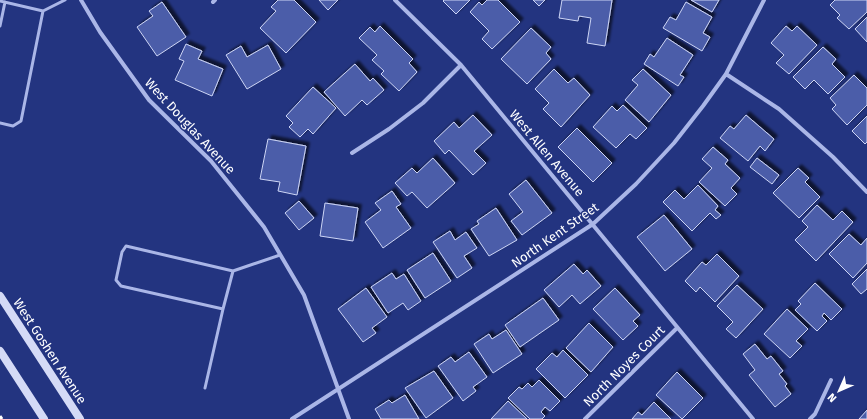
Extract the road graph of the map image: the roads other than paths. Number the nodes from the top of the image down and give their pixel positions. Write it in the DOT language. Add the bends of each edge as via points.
graph roads {
  1 [pos="65,0"];
  2 [pos="82,0"];
  3 [pos="395,0"];
  4 [pos="764,0"];
  5 [pos="0,1"];
  6 [pos="5,2"];
  7 [pos="43,11"];
  8 [pos="0,26"];
  9 [pos="461,65"];
  10 [pos="726,74"];
  11 [pos="0,123"];
  12 [pos="352,153"];
  13 [pos="867,192"];
  14 [pos="593,224"];
  15 [pos="280,255"];
  16 [pos="233,271"];
  17 [pos="0,296"];
  18 [pos="223,309"];
  19 [pos="677,328"];
  20 [pos="0,351"];
  21 [pos="831,380"];
  22 [pos="205,388"];
  23 [pos="338,389"];
  24 [pos="44,419"];
  25 [pos="80,419"];
  26 [pos="292,419"];
  27 [pos="349,419"];
  28 [pos="585,419"];
  29 [pos="753,419"];
  30 [pos="810,419"];
  1 -- 7 [label="lane"];
  2 -- 15 [label="street, West Douglas Avenue" via="100,32 149,100 211,161 264,227"];
  3 -- 9 [label="street, West Allen Avenue"];
  4 -- 10 [label="street, North Kent Street"];
  5 -- 6 [label="lane"];
  6 -- 7 [label="lane"];
  6 -- 8 [label="lane"];
  7 -- 11 [label="lane" via="21,121 13,126"];
  9 -- 12 [label="street" via="423,103"];
  9 -- 14 [label="street, West Allen Avenue"];
  10 -- 13 [label="street" via="779,109 833,157"];
  10 -- 14 [label="street, North Kent Street" via="674,143 636,184"];
  14 -- 19 [label="street, West Allen Avenue"];
  14 -- 23 [label="street, North Kent Street"];
  15 -- 16 [label="lane"];
  15 -- 23 [label="street, West Douglas Avenue" via="304,295"];
  16 -- 18 [label="lane"];
  16 -- 18 [label="lane" via="126,246 122,252 116,280 121,286"];
  17 -- 25 [label="main road, West Goshen Avenue"];
  18 -- 22 [label="lane"];
  19 -- 28 [label="street, North Noyes Court"];
  19 -- 29 [label="street, West Allen Avenue"];
  20 -- 24 [label="main road"];
  21 -- 30 [label="street" via="815,414"];
  23 -- 26 [label="street, North Kent Street"];
  23 -- 27 [label="street, West Douglas Avenue"];
}
